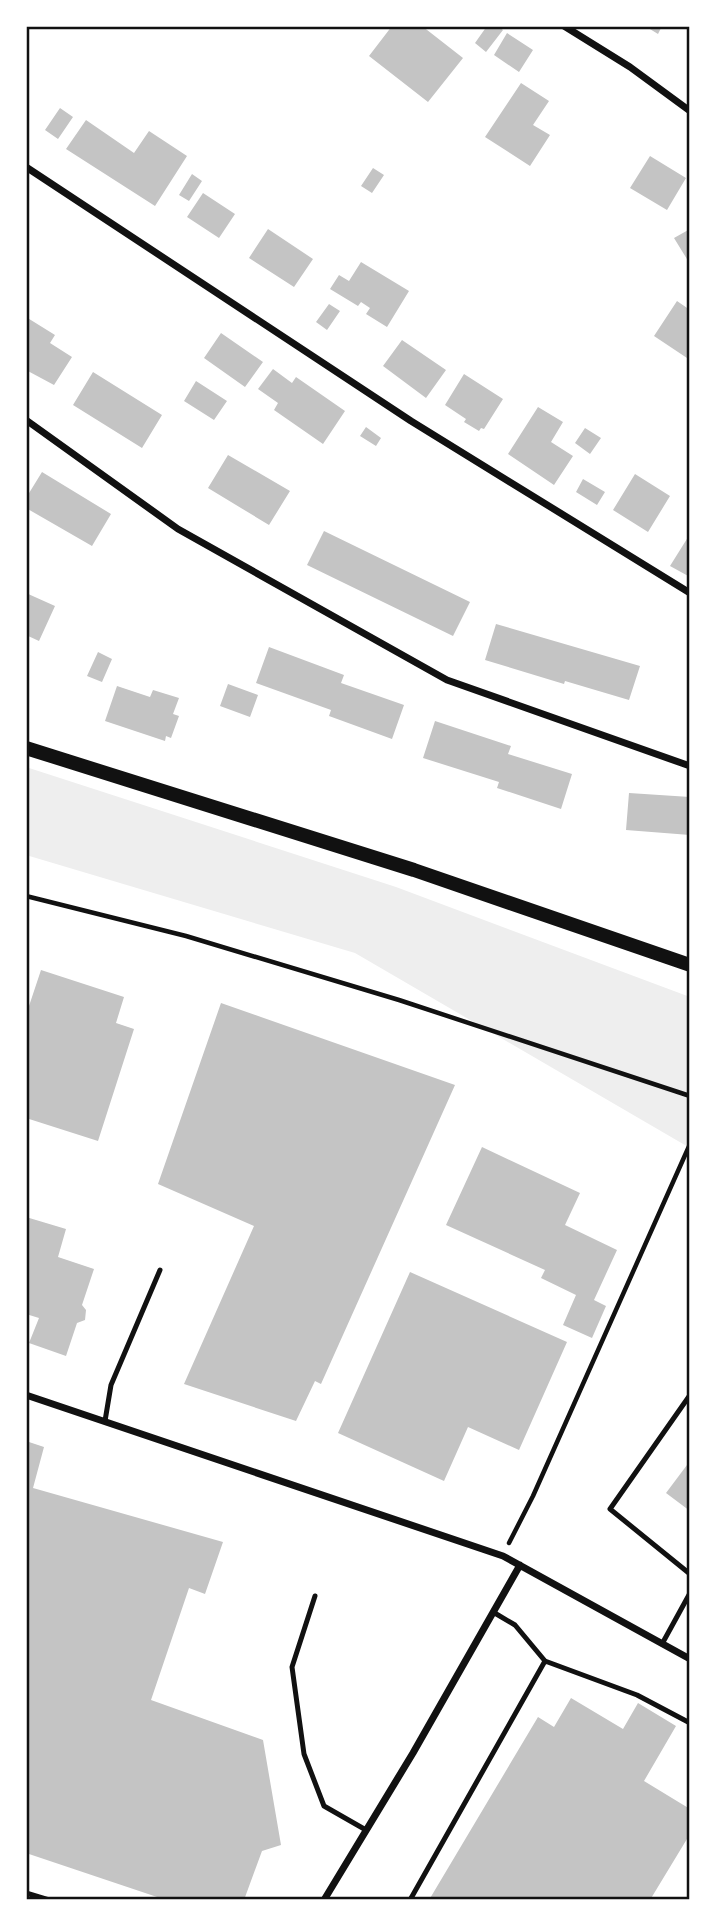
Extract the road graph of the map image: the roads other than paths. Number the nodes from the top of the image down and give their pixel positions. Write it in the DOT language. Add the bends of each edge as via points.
graph roads {
  1 [pos="564,26"];
  2 [pos="690,111"];
  3 [pos="26,167"];
  4 [pos="26,420"];
  5 [pos="690,593"];
  6 [pos="26,748"];
  7 [pos="690,766"];
  8 [pos="690,965"];
  9 [pos="159,1270"];
  10 [pos="26,1395"];
  11 [pos="690,1395"];
  12 [pos="105,1421"];
  13 [pos="520,1565"];
  14 [pos="690,1574"];
  15 [pos="690,1593"];
  16 [pos="315,1596"];
  17 [pos="493,1612"];
  18 [pos="662,1644"];
  19 [pos="690,1659"];
  20 [pos="545,1661"];
  21 [pos="690,1723"];
  22 [pos="366,1830"];
  23 [pos="26,1893"];
  24 [pos="48,1900"];
  25 [pos="324,1900"];
  26 [pos="410,1900"];
  1 -- 2 [label="street"];
  3 -- 5 [label="street" via="411,421"];
  4 -- 7 [label="street" via="178,529 447,680"];
  6 -- 8 [label="main road" via="414,870"];
  9 -- 12 [label="lane" via="111,1385"];
  10 -- 12 [label="street"];
  11 -- 14 [label="lane" via="610,1509"];
  12 -- 13 [label="street"];
  13 -- 17 [label="street"];
  13 -- 18 [label="street"];
  15 -- 18 [label="lane"];
  16 -- 22 [label="lane" via="292,1667 304,1754 324,1806"];
  17 -- 20 [label="lane" via="515,1625"];
  17 -- 22 [label="street"];
  18 -- 19 [label="street"];
  20 -- 21 [label="lane" via="637,1695"];
  20 -- 26 [label="lane"];
  22 -- 25 [label="street"];
  23 -- 24 [label="lane"];
}
